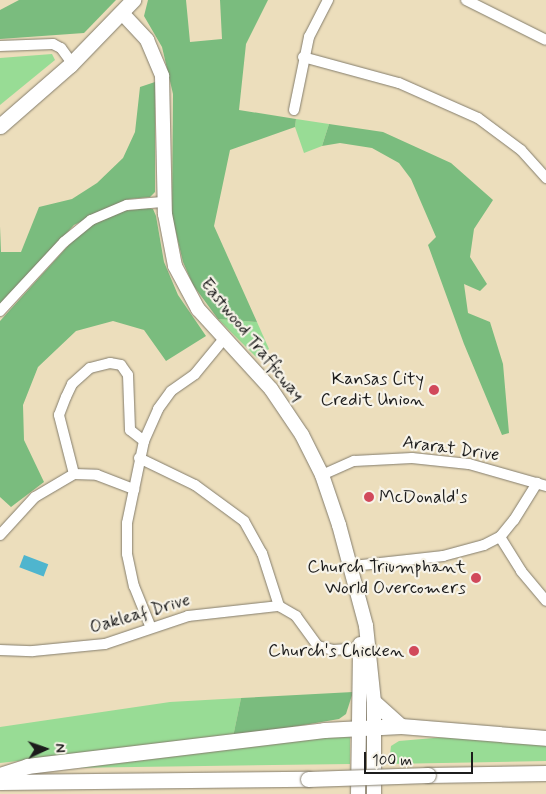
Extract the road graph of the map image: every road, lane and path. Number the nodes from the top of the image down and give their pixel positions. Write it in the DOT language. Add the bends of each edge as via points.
graph roads {
  1 [pos="133,0"];
  2 [pos="328,0"];
  3 [pos="466,0"];
  4 [pos="122,12"];
  5 [pos="546,40"];
  6 [pos="0,46"];
  7 [pos="303,58"];
  8 [pos="72,62"];
  9 [pos="294,110"];
  10 [pos="0,126"];
  11 [pos="546,178"];
  12 [pos="165,202"];
  13 [pos="0,311"];
  14 [pos="223,340"];
  15 [pos="144,441"];
  16 [pos="139,458"];
  17 [pos="74,474"];
  18 [pos="322,476"];
  19 [pos="541,484"];
  20 [pos="134,489"];
  21 [pos="0,535"];
  22 [pos="500,536"];
  23 [pos="353,566"];
  24 [pos="546,601"];
  25 [pos="360,603"];
  26 [pos="280,606"];
  27 [pos="151,628"];
  28 [pos="360,648"];
  29 [pos="0,650"];
  30 [pos="374,702"];
  31 [pos="401,726"];
  32 [pos="358,728"];
  33 [pos="374,728"];
  34 [pos="546,738"];
  35 [pos="546,773"];
  36 [pos="0,775"];
  37 [pos="0,782"];
  38 [pos="358,794"];
  39 [pos="374,794"];
  1 -- 4 [label="highway"];
  2 -- 7 [label="street"];
  3 -- 5 [label="street"];
  4 -- 8 [label="highway"];
  4 -- 12 [label="main road, Eastwood Trafficway" via="147,40 162,76"];
  6 -- 8 [label="street" via="53,44 61,48"];
  7 -- 9 [label="street"];
  7 -- 11 [label="street" via="399,83 478,118 521,150"];
  8 -- 10 [label="highway"];
  12 -- 13 [label="street" via="127,205 91,220 64,242"];
  12 -- 14 [label="main road, Eastwood Trafficway" via="175,266 198,309"];
  14 -- 15 [label="street" via="195,374 171,391 158,408"];
  14 -- 18 [label="main road, Eastwood Trafficway" via="276,397 302,435"];
  15 -- 16 [label="street"];
  15 -- 17 [label="street" via="130,430 128,375 121,365 110,363 90,368 72,384 59,415"];
  16 -- 20 [label="street"];
  16 -- 26 [label="street" via="203,490 244,521 262,553"];
  17 -- 20 [label="street" via="97,475"];
  17 -- 21 [label="street" via="35,497"];
  18 -- 19 [label="street, Ararat Drive" via="354,461 395,457 469,464"];
  18 -- 23 [label="main road, Eastwood Trafficway"];
  19 -- 22 [label="street"];
  20 -- 27 [label="street" via="127,523 127,554 134,586"];
  22 -- 23 [label="street" via="457,553"];
  22 -- 24 [label="street" via="521,571"];
  23 -- 25 [label="main road, Eastwood Trafficway"];
  25 -- 28 [label="main road, Eastwood Trafficway"];
  25 -- 30 [label="main road, Eastwood Trafficway" via="366,626"];
  26 -- 27 [label="street, Oakleaf Drive" via="188,616"];
  26 -- 28 [label="street" via="296,616 318,646 333,650"];
  27 -- 29 [label="street, Oakleaf Drive" via="105,644 33,651"];
  28 -- 32 [label="main road, Eastwood Trafficway"];
  30 -- 31 [label="highway"];
  30 -- 33 [label="main road, Eastwood Trafficway"];
  31 -- 33 [label="highway"];
  31 -- 34 [label="highway"];
  32 -- 33 [label="highway"];
  32 -- 36 [label="highway" via="27,766"];
  32 -- 38 [label="main road, Eastwood Trafficway"];
  33 -- 39 [label="main road, Eastwood Trafficway"];
  35 -- 37 [label="highway, bridge"];
}
